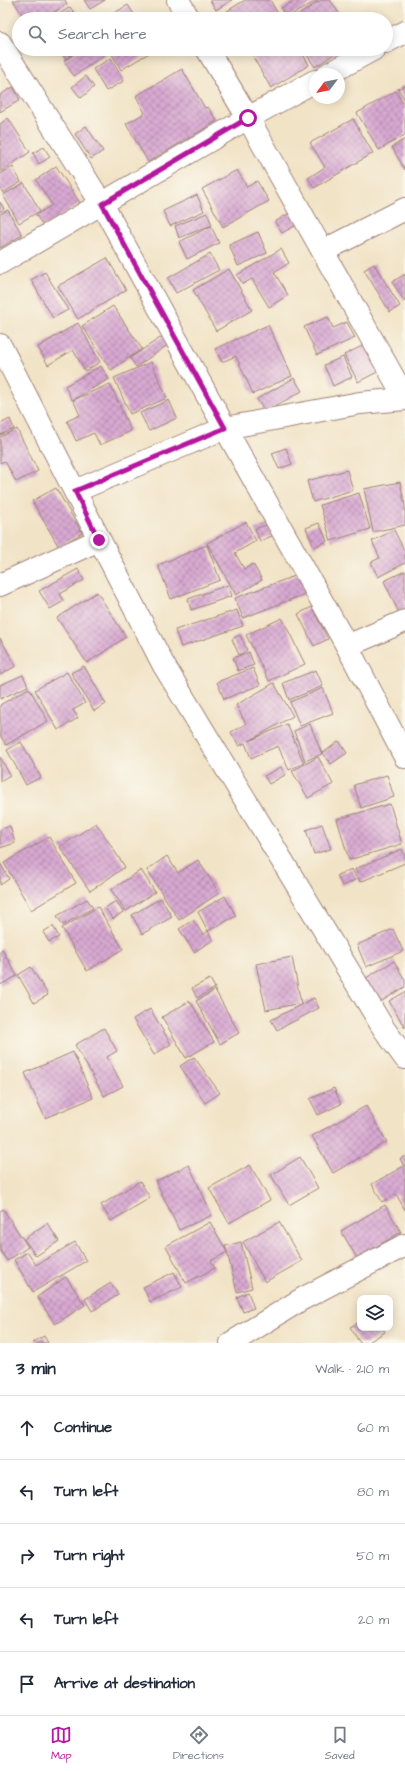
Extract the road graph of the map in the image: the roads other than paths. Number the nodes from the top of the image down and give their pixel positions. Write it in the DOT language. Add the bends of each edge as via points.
graph roads {
  1 [pos="178,0"];
  2 [pos="185,12"];
  3 [pos="405,32"];
  4 [pos="393,38"];
  5 [pos="0,43"];
  6 [pos="211,56"];
  7 [pos="361,56"];
  8 [pos="339,68"];
  9 [pos="309,84"];
  10 [pos="248,118"];
  11 [pos="102,204"];
  12 [pos="405,209"];
  13 [pos="323,251"];
  14 [pos="0,263"];
  15 [pos="0,345"];
  16 [pos="405,398"];
  17 [pos="225,428"];
  18 [pos="75,491"];
  19 [pos="99,540"];
  20 [pos="0,585"];
  21 [pos="405,621"];
  22 [pos="347,646"];
  23 [pos="405,757"];
  24 [pos="405,1058"];
  25 [pos="405,1245"];
  26 [pos="230,1343"];
  1 -- 2 [label="street"];
  3 -- 4 [label="street"];
  5 -- 11 [label="street"];
  6 -- 10 [label="street"];
  7 -- 8 [label="street"];
  9 -- 10 [label="street"];
  10 -- 11 [label="street"];
  10 -- 13 [label="street"];
  11 -- 14 [label="street"];
  11 -- 17 [label="street"];
  12 -- 13 [label="street"];
  13 -- 16 [label="street"];
  15 -- 18 [label="street"];
  16 -- 17 [label="street" via="360,403"];
  17 -- 18 [label="street"];
  17 -- 22 [label="street"];
  18 -- 19 [label="street"];
  19 -- 20 [label="street"];
  19 -- 24 [label="street" via="163,664 384,1029"];
  21 -- 22 [label="street"];
  22 -- 23 [label="street"];
  25 -- 26 [label="street" via="302,1299"];
}
